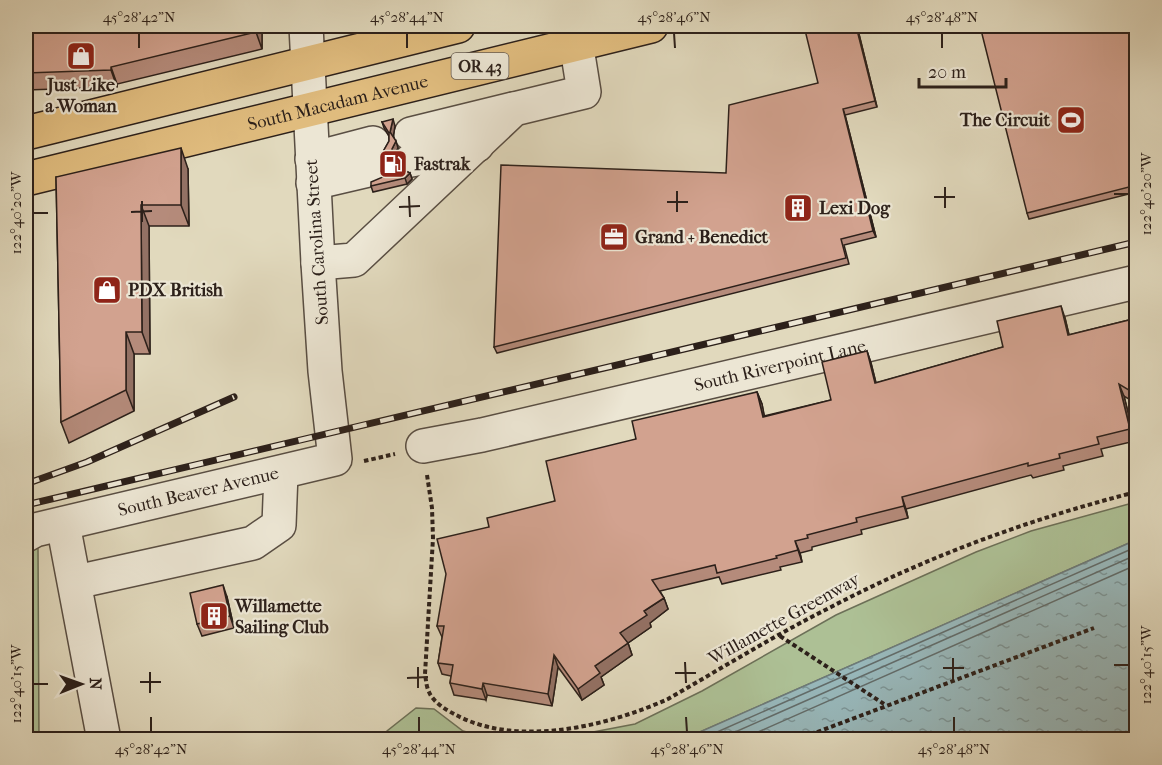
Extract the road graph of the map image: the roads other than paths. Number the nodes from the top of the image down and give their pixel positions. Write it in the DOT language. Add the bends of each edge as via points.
graph roads {
  1 [pos="306,26"];
  2 [pos="458,26"];
  3 [pos="651,26"];
  4 [pos="576,42"];
  5 [pos="306,62"];
  6 [pos="309,109"];
  7 [pos="514,109"];
  8 [pos="26,133"];
  9 [pos="477,145"];
  10 [pos="373,156"];
  11 [pos="313,171"];
  12 [pos="26,179"];
  13 [pos="318,263"];
  14 [pos="1137,282"];
  15 [pos="423,446"];
  16 [pos="334,459"];
  17 [pos="281,473"];
  18 [pos="63,524"];
  19 [pos="26,535"];
  20 [pos="76,582"];
  21 [pos="104,740"];
  1 -- 5 [label="street, South Carolina Street"];
  2 -- 5 [label="main road, OR 43"];
  3 -- 4 [label="main road, South Macadam Avenue / OR 43"];
  4 -- 6 [label="main road, South Macadam Avenue / OR 43"];
  4 -- 7 [label="street" via="584,93"];
  5 -- 6 [label="street, South Carolina Street"];
  5 -- 8 [label="main road, OR 43"];
  6 -- 11 [label="street, South Carolina Street"];
  6 -- 12 [label="main road, South Macadam Avenue / OR 43"];
  7 -- 9 [label="street"];
  7 -- 9 [label="street" via="412,147"];
  9 -- 13 [label="street" via="354,260"];
  10 -- 11 [label="street"];
  11 -- 13 [label="street, South Carolina Street"];
  13 -- 16 [label="street, South Carolina Street"];
  14 -- 15 [label="street, South Riverpoint Lane"];
  16 -- 17 [label="street, South Beaver Avenue"];
  17 -- 18 [label="street, South Beaver Avenue"];
  17 -- 20 [label="street" via="279,525 253,543"];
  18 -- 19 [label="street, South Beaver Avenue"];
  18 -- 20 [label="street"];
  20 -- 21 [label="street"];
}
